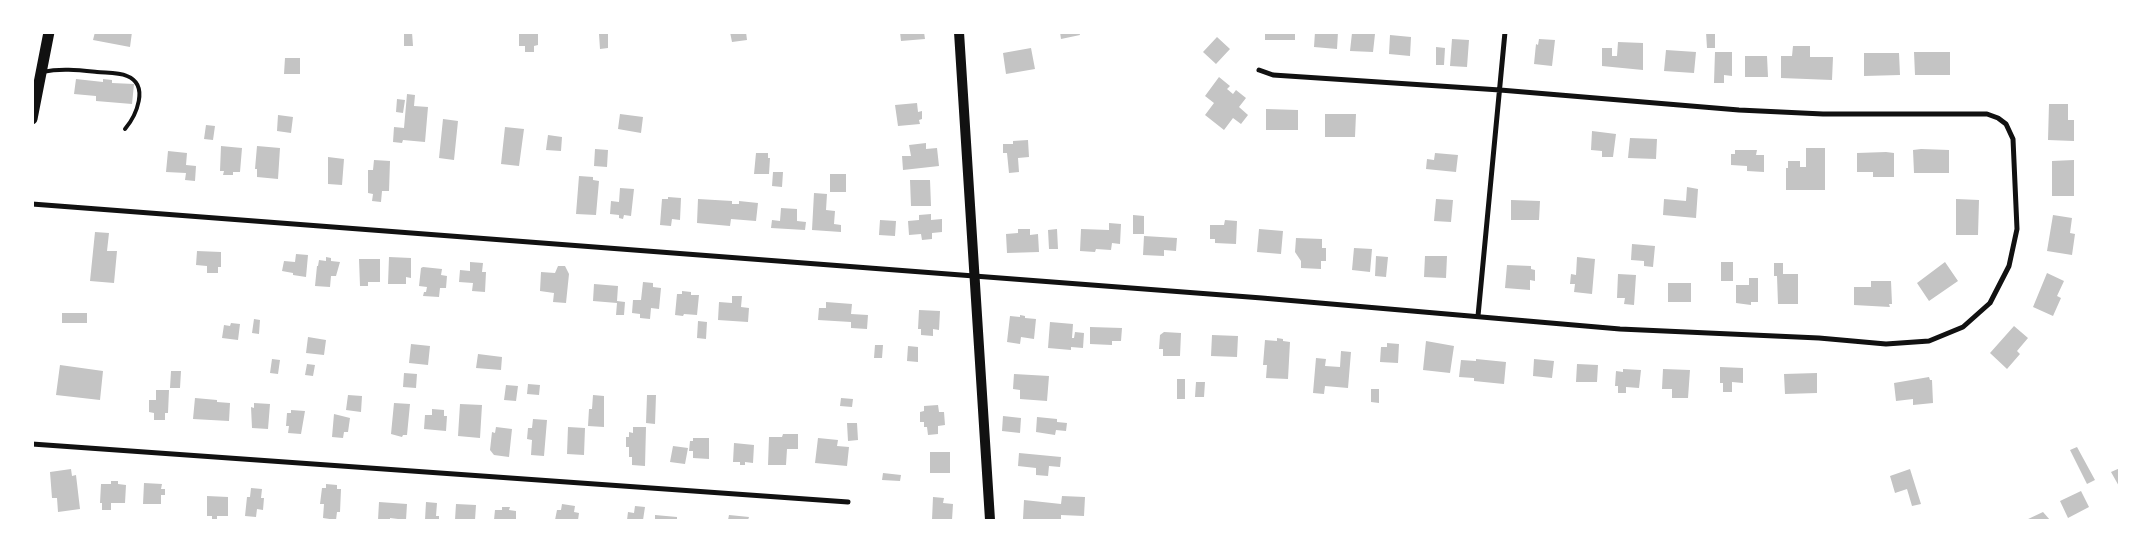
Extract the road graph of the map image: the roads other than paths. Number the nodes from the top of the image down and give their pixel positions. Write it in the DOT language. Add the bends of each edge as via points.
graph roads {
  1 [pos="49,32"];
  2 [pos="959,32"];
  3 [pos="1505,32"];
  4 [pos="1260,70"];
  5 [pos="41,72"];
  6 [pos="1500,90"];
  7 [pos="32,118"];
  8 [pos="125,129"];
  9 [pos="32,204"];
  10 [pos="975,277"];
  11 [pos="1478,316"];
  12 [pos="32,444"];
  13 [pos="848,502"];
  14 [pos="990,520"];
  1 -- 5 [label="main road"];
  2 -- 10 [label="main road"];
  3 -- 6 [label="street"];
  4 -- 6 [label="street" via="1274,74"];
  5 -- 7 [label="main road"];
  5 -- 8 [label="lane" via="74,69 128,76 139,89 137,109"];
  6 -- 11 [label="street"];
  6 -- 11 [label="street" via="1739,110 1823,114 1987,114 2006,124 2013,139 2017,229 2009,266 1990,303 1963,326 1929,341 1886,344 1620,329"];
  9 -- 10 [label="street"];
  10 -- 11 [label="street"];
  10 -- 14 [label="main road"];
  12 -- 13 [label="street"];
}
